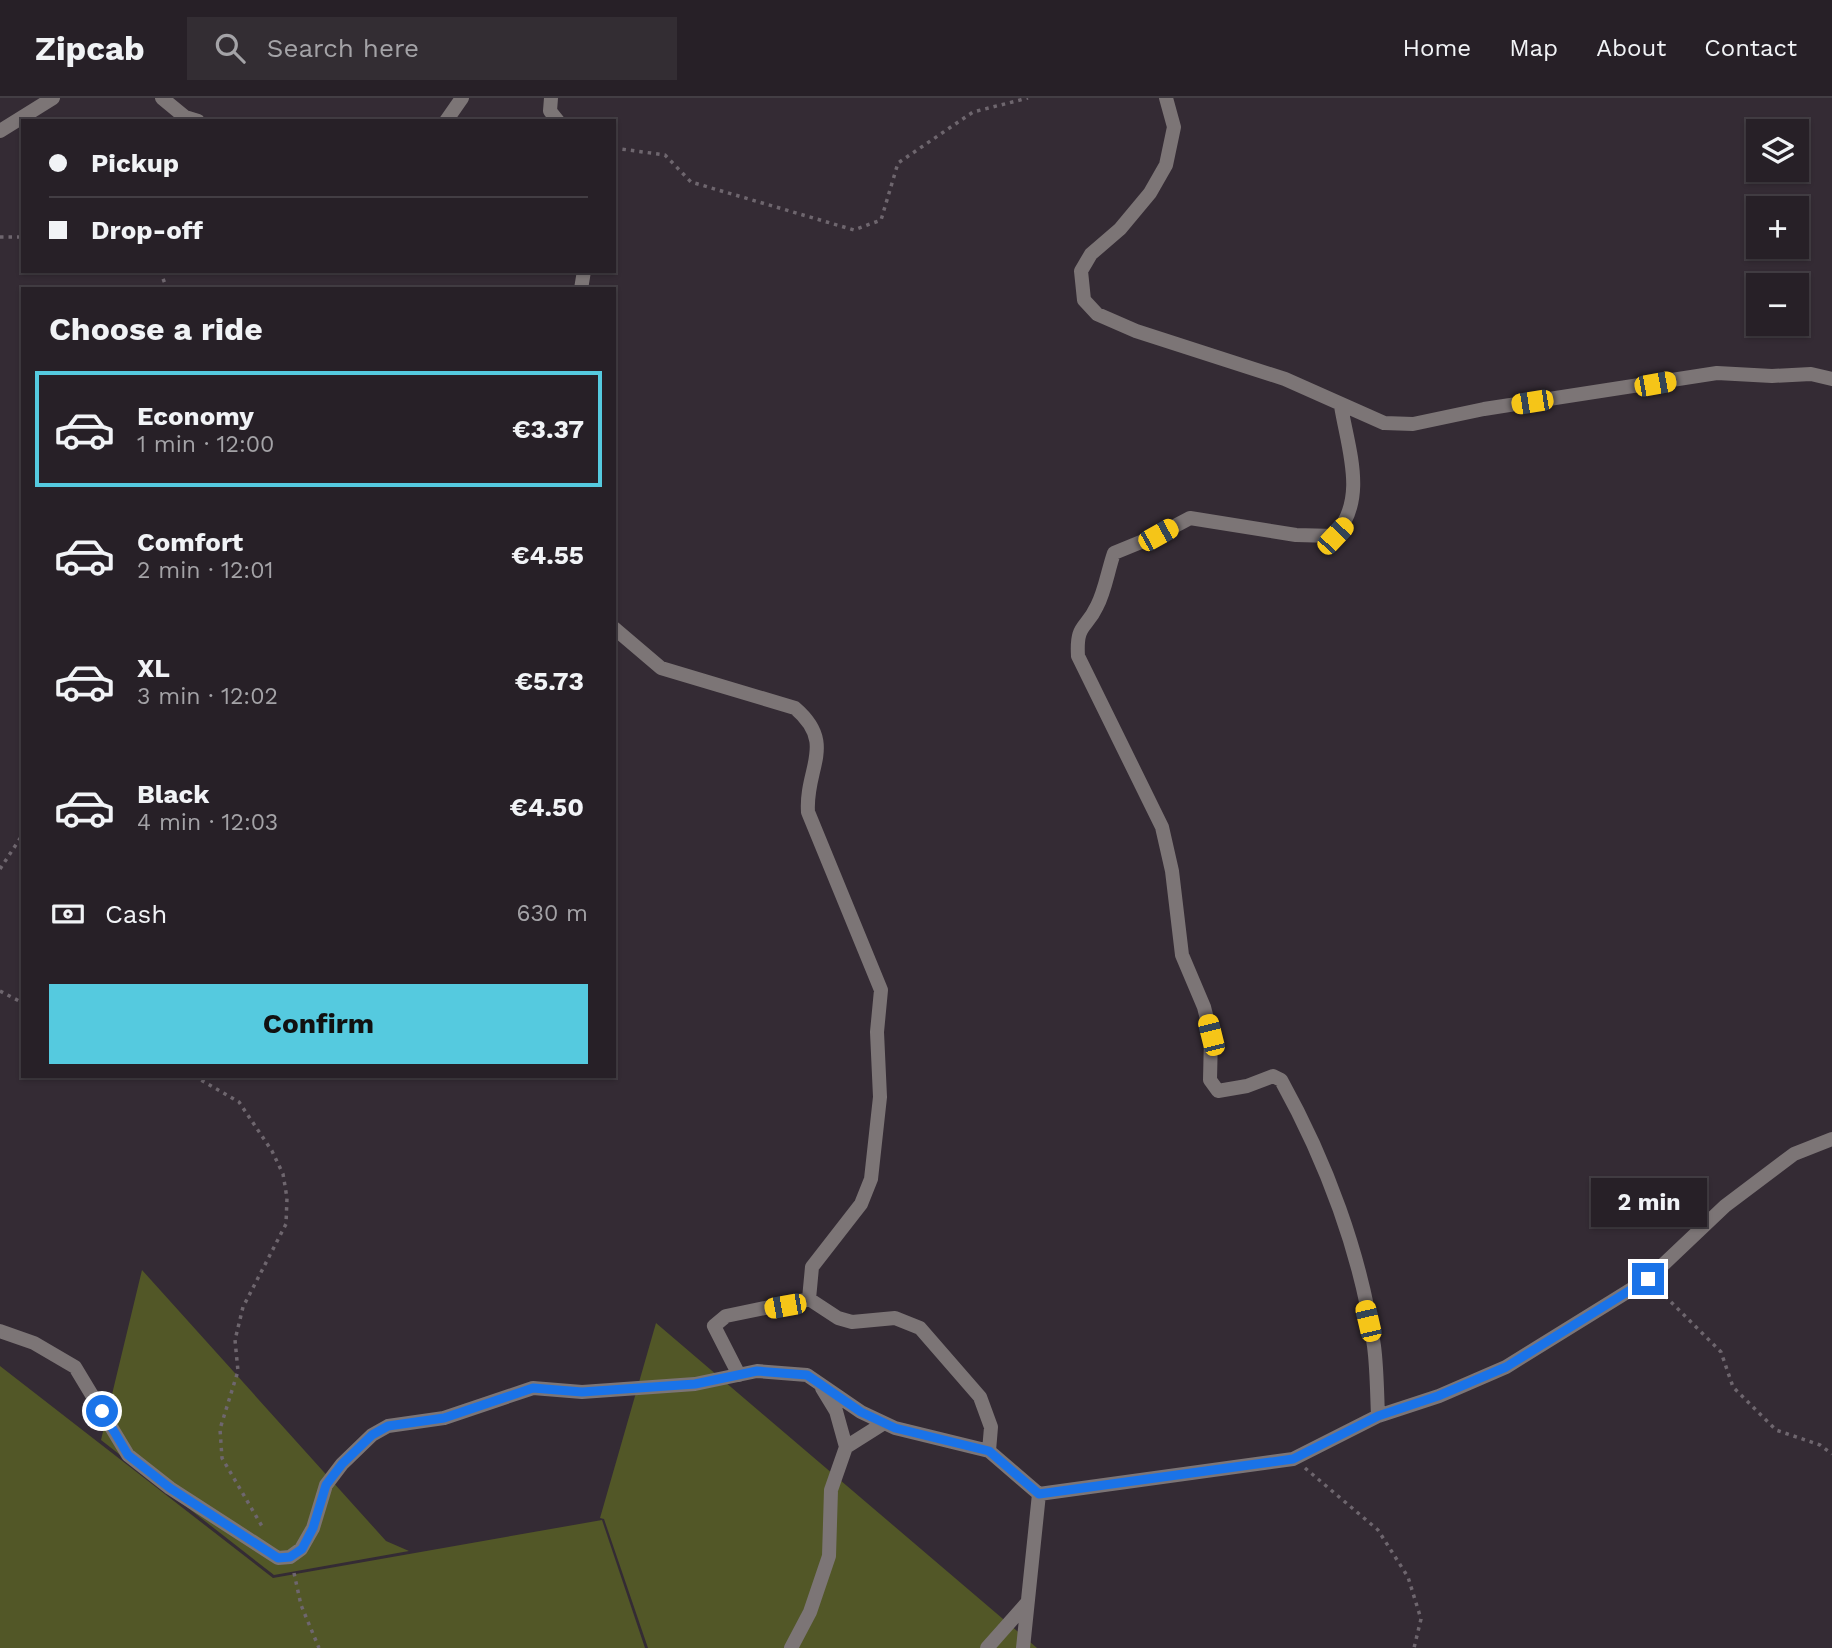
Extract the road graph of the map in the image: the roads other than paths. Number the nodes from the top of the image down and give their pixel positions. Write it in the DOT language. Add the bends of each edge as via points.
graph roads {
  1 [pos="53,98"];
  2 [pos="162,98"];
  3 [pos="461,98"];
  4 [pos="551,98"];
  5 [pos="1166,98"];
  6 [pos="192,119"];
  7 [pos="447,119"];
  8 [pos="556,119"];
  9 [pos="0,131"];
  10 [pos="1832,379"];
  11 [pos="1341,406"];
  12 [pos="616,630"];
  13 [pos="1832,1139"];
  14 [pos="808,1299"];
  15 [pos="0,1331"];
  16 [pos="739,1375"];
  17 [pos="818,1381"];
  18 [pos="1378,1416"];
  19 [pos="884,1423"];
  20 [pos="846,1447"];
  21 [pos="989,1451"];
  22 [pos="1039,1494"];
  23 [pos="1026,1604"];
  24 [pos="790,1648"];
  25 [pos="987,1648"];
  26 [pos="1023,1648"];
  1 -- 9 [label="street"];
  2 -- 6 [label="street"];
  3 -- 7 [label="street"];
  4 -- 8 [label="street" via="550,111"];
  5 -- 11 [label="street" via="1174,127 1166,165 1150,193 1080,271 1084,300 1097,314 1136,331 1285,379"];
  10 -- 11 [label="street" via="1811,374 1717,373 1413,424 1384,423"];
  11 -- 18 [label="street" via="1354,476 1347,522 1335,536 1296,535 1189,518 1114,553 1097,607 1080,627 1077,643 1078,656 1162,827 1182,955 1211,1035 1210,1080 1218,1091 1229,1091 1273,1076 1282,1080 1310,1132 1350,1244 1374,1346"];
  12 -- 14 [label="street" via="661,668 795,708 812,722 817,740 808,812 881,990 877,1032 880,1097 871,1179 861,1204 812,1267"];
  13 -- 18 [label="street" via="1794,1154 1725,1206 1648,1279 1506,1367"];
  14 -- 16 [label="street" via="726,1316 714,1326"];
  14 -- 21 [label="street" via="852,1322 895,1318 920,1328 979,1397 990,1427"];
  15 -- 16 [label="street" via="75,1367 128,1455 170,1488 284,1558 302,1549 326,1485 342,1464 388,1426 444,1418 533,1388 582,1392 695,1384"];
  16 -- 17 [label="street" via="757,1371 807,1375"];
  17 -- 19 [label="street"];
  17 -- 20 [label="street" via="836,1411"];
  18 -- 22 [label="street" via="1293,1459"];
  19 -- 20 [label="street"];
  19 -- 21 [label="street"];
  20 -- 24 [label="street" via="831,1490 829,1556 810,1612"];
  21 -- 22 [label="street"];
  22 -- 23 [label="street"];
  23 -- 25 [label="street"];
  23 -- 26 [label="street"];
}
